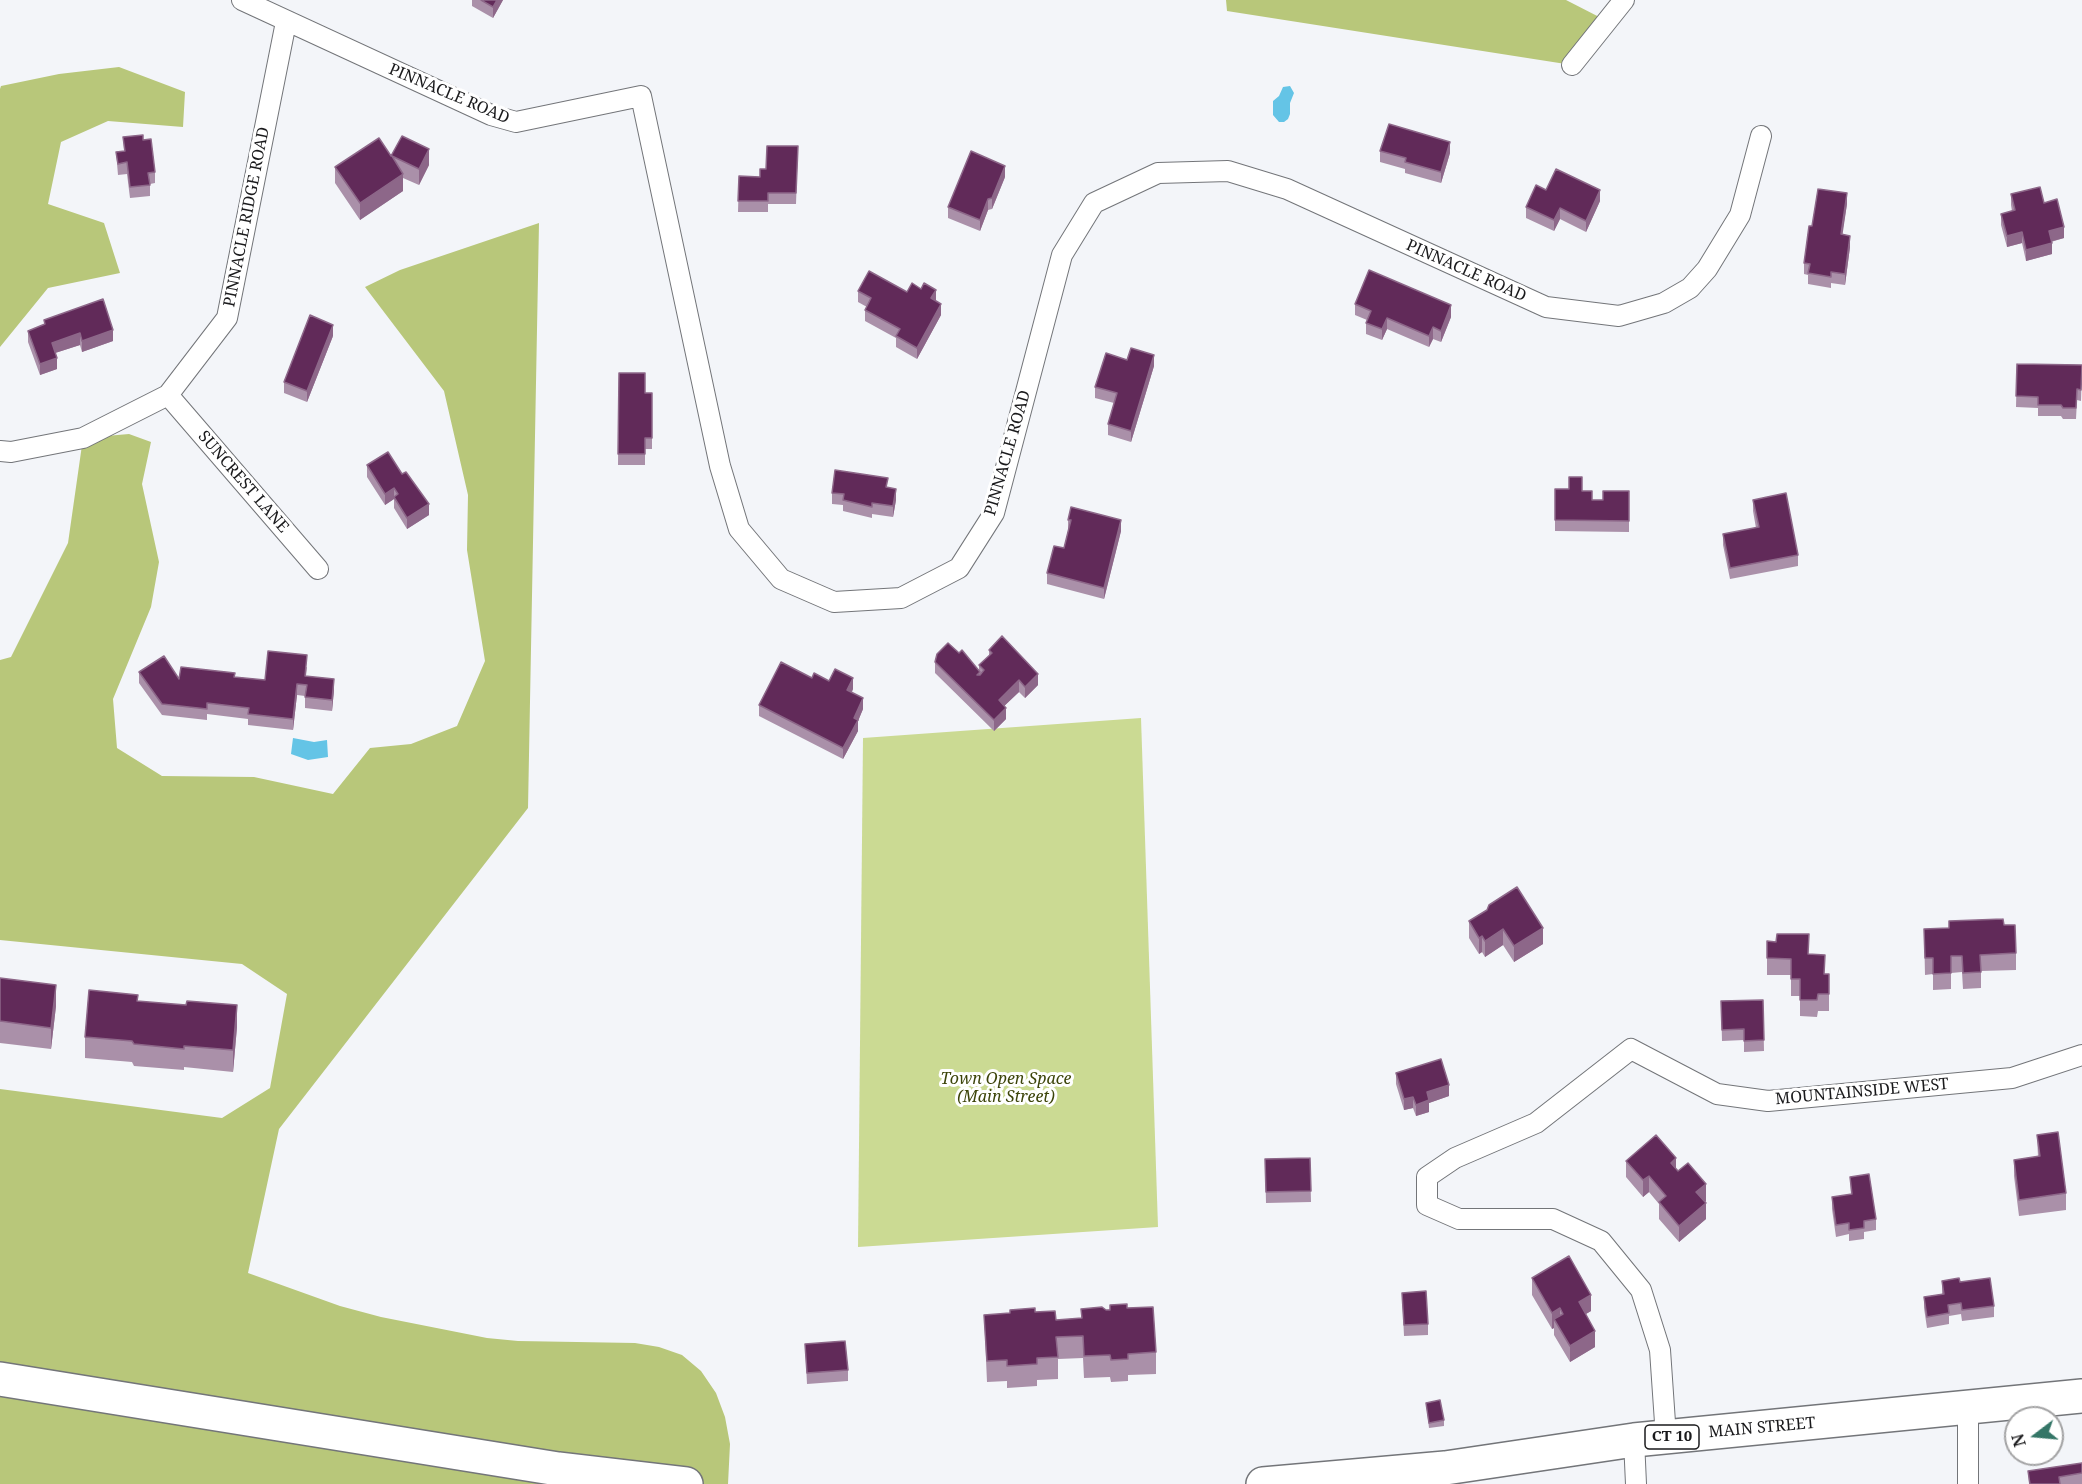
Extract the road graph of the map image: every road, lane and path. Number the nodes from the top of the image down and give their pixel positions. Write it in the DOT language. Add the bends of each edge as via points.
graph roads {
  1 [pos="242,0"];
  2 [pos="1624,0"];
  3 [pos="286,22"];
  4 [pos="1572,65"];
  5 [pos="1761,136"];
  6 [pos="168,395"];
  7 [pos="0,451"];
  8 [pos="318,570"];
  9 [pos="2082,1055"];
  10 [pos="0,1379"];
  11 [pos="2082,1396"];
  12 [pos="1968,1409"];
  13 [pos="1650,1439"];
  14 [pos="686,1484"];
  15 [pos="1263,1484"];
  16 [pos="1636,1484"];
  17 [pos="1968,1484"];
  1 -- 3 [label="street, PINNACLE ROAD"];
  2 -- 4 [label="street"];
  3 -- 5 [label="street, PINNACLE ROAD" via="491,115 516,122 641,96 720,466 739,530 781,579 834,602 901,598 959,568 994,513 1062,255 1094,203 1158,173 1228,171 1287,189 1546,307 1619,315 1664,303 1690,288 1707,269 1740,214"];
  3 -- 6 [label="street, PINNACLE RIDGE ROAD" via="227,318"];
  6 -- 7 [label="street, PINNACLE RIDGE ROAD" via="83,438"];
  6 -- 8 [label="street, SUNCREST LANE"];
  9 -- 13 [label="street, MOUNTAINSIDE WEST" via="2012,1078 1768,1101 1717,1094 1631,1049 1536,1122 1455,1158 1427,1178 1428,1205 1459,1220 1553,1219 1601,1242 1641,1290 1660,1350"];
  10 -- 14 [label="highway" via="558,1469"];
  11 -- 12 [label="highway, MAIN STREET / CT 10"];
  12 -- 13 [label="highway, MAIN STREET / CT 10"];
  12 -- 17 [label="street"];
  13 -- 15 [label="highway, MAIN STREET / CT 10" via="1445,1468"];
  13 -- 16 [label="street"];
}
